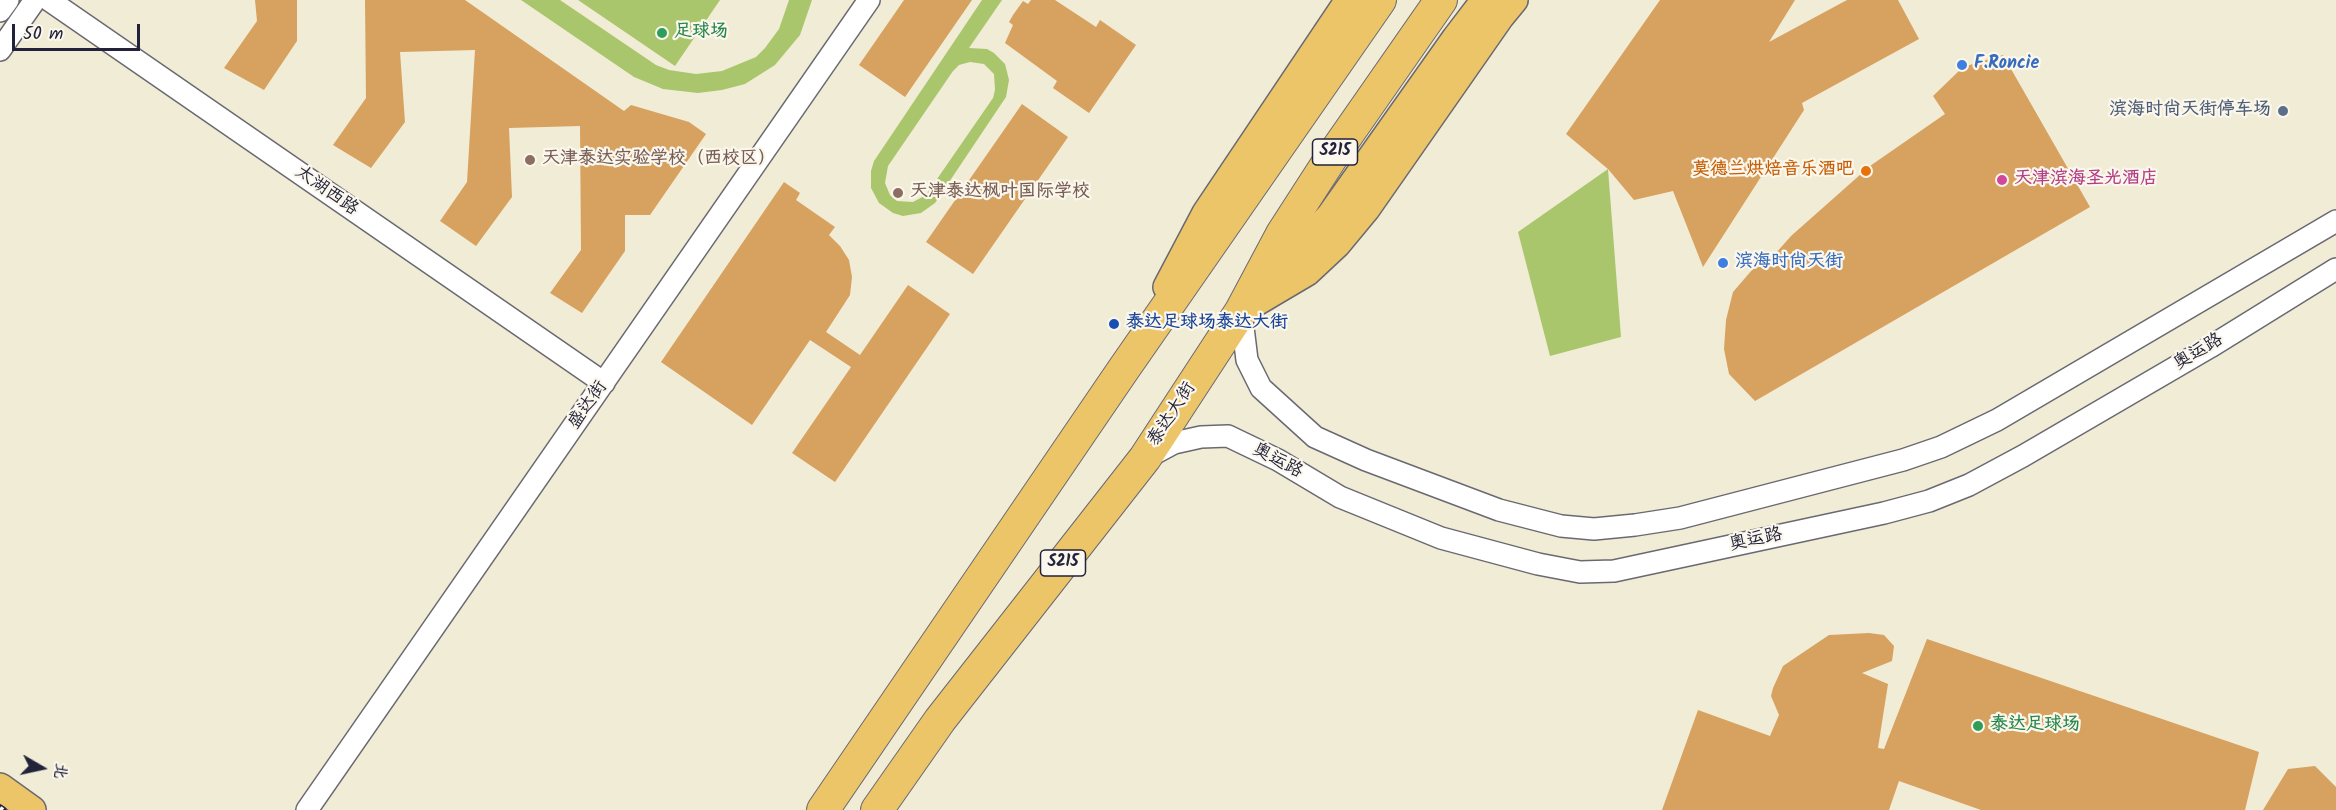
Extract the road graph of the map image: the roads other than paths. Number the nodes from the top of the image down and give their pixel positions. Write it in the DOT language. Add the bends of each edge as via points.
graph roads {
  1 [pos="8,0"];
  2 [pos="35,0"];
  3 [pos="49,0"];
  4 [pos="853,0"];
  5 [pos="869,0"];
  6 [pos="1349,0"];
  7 [pos="1380,0"];
  8 [pos="1441,0"];
  9 [pos="1485,0"];
  10 [pos="1514,0"];
  11 [pos="0,11"];
  12 [pos="0,50"];
  13 [pos="2336,221"];
  14 [pos="2336,269"];
  15 [pos="1241,311"];
  16 [pos="1123,370"];
  17 [pos="599,380"];
  18 [pos="1145,458"];
  19 [pos="0,787"];
  20 [pos="32,810"];
  21 [pos="292,810"];
  22 [pos="306,810"];
  23 [pos="823,810"];
  24 [pos="877,810"];
  1 -- 11 [label="street"];
  2 -- 12 [label="street"];
  3 -- 17 [label="street, 太湖西路"];
  4 -- 17 [label="street, 盛达街"];
  5 -- 17 [label="street, 盛达街"];
  6 -- 16 [label="main road" via="1206,213"];
  7 -- 16 [label="highway, S215"];
  8 -- 15 [label="highway, 泰达大街 / S215" via="1330,158 1282,234"];
  9 -- 15 [label="main road" via="1330,216"];
  10 -- 15 [label="main road" via="1337,244 1307,272"];
  13 -- 15 [label="street" via="1997,420 1941,447 1680,518 1594,529 1561,526 1499,510 1316,437 1261,388 1247,360"];
  14 -- 18 [label="street, 奥运路" via="2210,347 1969,485 1884,513 1614,571 1580,572 1538,564 1441,538 1340,497 1228,436 1174,443"];
  15 -- 18 [label="highway, 泰达大街 / S215"];
  16 -- 23 [label="highway"];
  17 -- 21 [label="street, 盛达街"];
  17 -- 22 [label="street, 盛达街"];
  18 -- 24 [label="highway, 泰达大街 / S215" via="940,720"];
  19 -- 20 [label="main road"];
}
